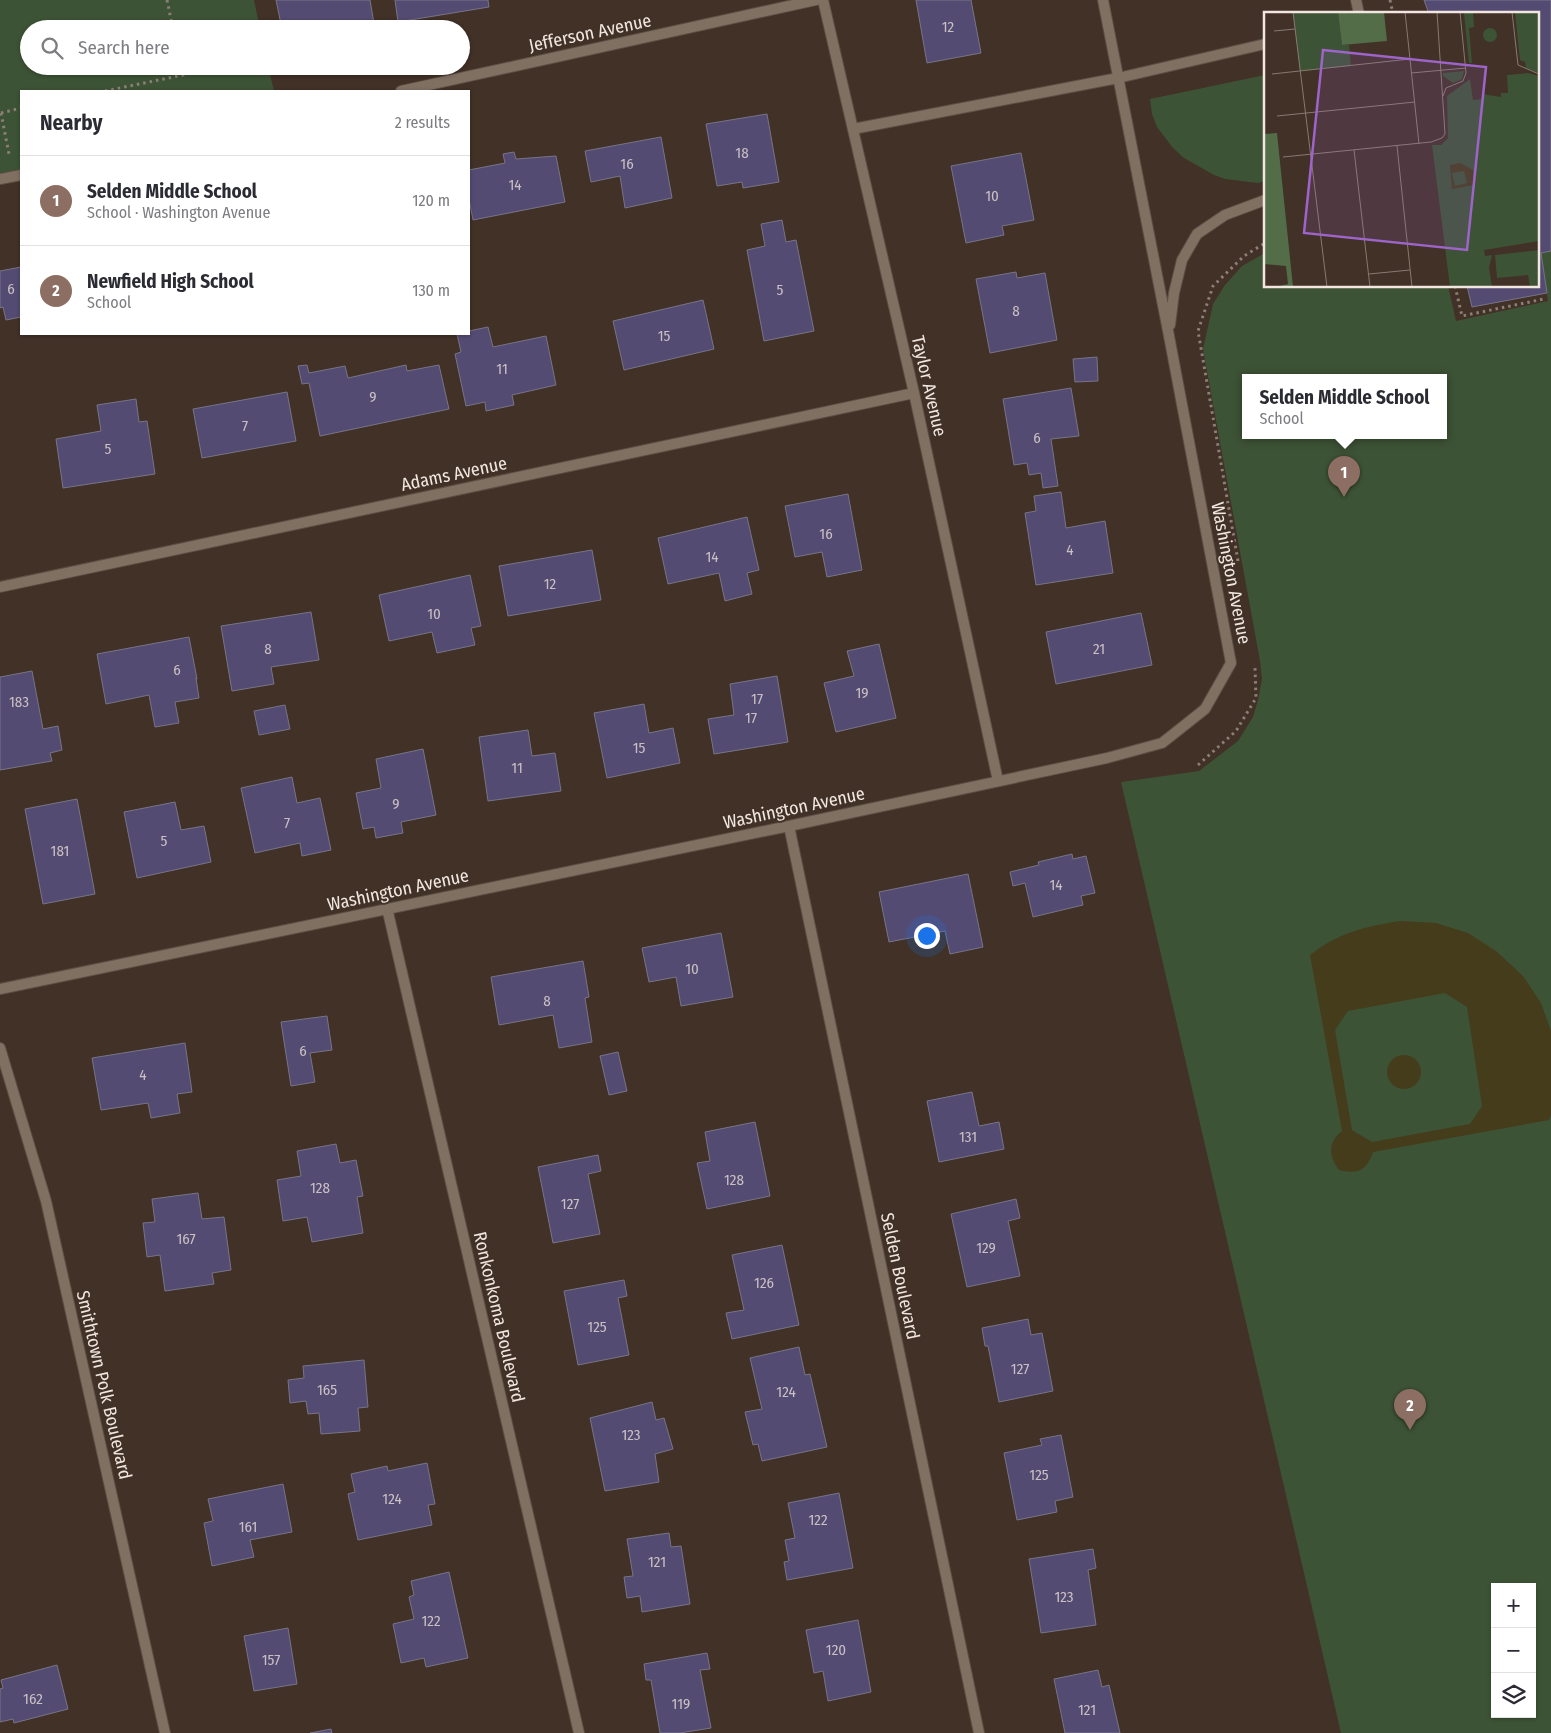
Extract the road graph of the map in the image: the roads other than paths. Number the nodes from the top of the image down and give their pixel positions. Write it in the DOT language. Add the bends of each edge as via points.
graph roads {
  1 [pos="816,0"];
  2 [pos="823,0"];
  3 [pos="1103,0"];
  4 [pos="1264,44"];
  5 [pos="1118,78"];
  6 [pos="406,90"];
  7 [pos="853,129"];
  8 [pos="17,175"];
  9 [pos="0,179"];
  10 [pos="1264,200"];
  11 [pos="1169,336"];
  12 [pos="914,394"];
  13 [pos="0,587"];
  14 [pos="998,780"];
  15 [pos="789,826"];
  16 [pos="387,908"];
  17 [pos="0,989"];
  18 [pos="0,1048"];
  19 [pos="165,1733"];
  20 [pos="578,1733"];
  21 [pos="979,1733"];
  1 -- 6 [label="street, Jefferson Avenue"];
  2 -- 7 [label="street, Taylor Avenue"];
  3 -- 5 [label="street, Washington Avenue"];
  4 -- 5 [label="street"];
  5 -- 7 [label="street"];
  5 -- 11 [label="street, Washington Avenue"];
  7 -- 12 [label="street, Taylor Avenue"];
  8 -- 9 [label="street"];
  10 -- 11 [label="street" via="1225,215 1197,234 1182,260"];
  11 -- 14 [label="street, Washington Avenue" via="1231,663 1206,710 1162,743 1107,758"];
  12 -- 13 [label="street, Adams Avenue"];
  12 -- 14 [label="street, Taylor Avenue"];
  14 -- 15 [label="street, Washington Avenue"];
  15 -- 16 [label="street, Washington Avenue"];
  15 -- 21 [label="street, Selden Boulevard"];
  16 -- 17 [label="street, Washington Avenue"];
  16 -- 20 [label="street, Ronkonkoma Boulevard"];
  18 -- 19 [label="street, Smithtown Polk Boulevard" via="46,1201"];
}
